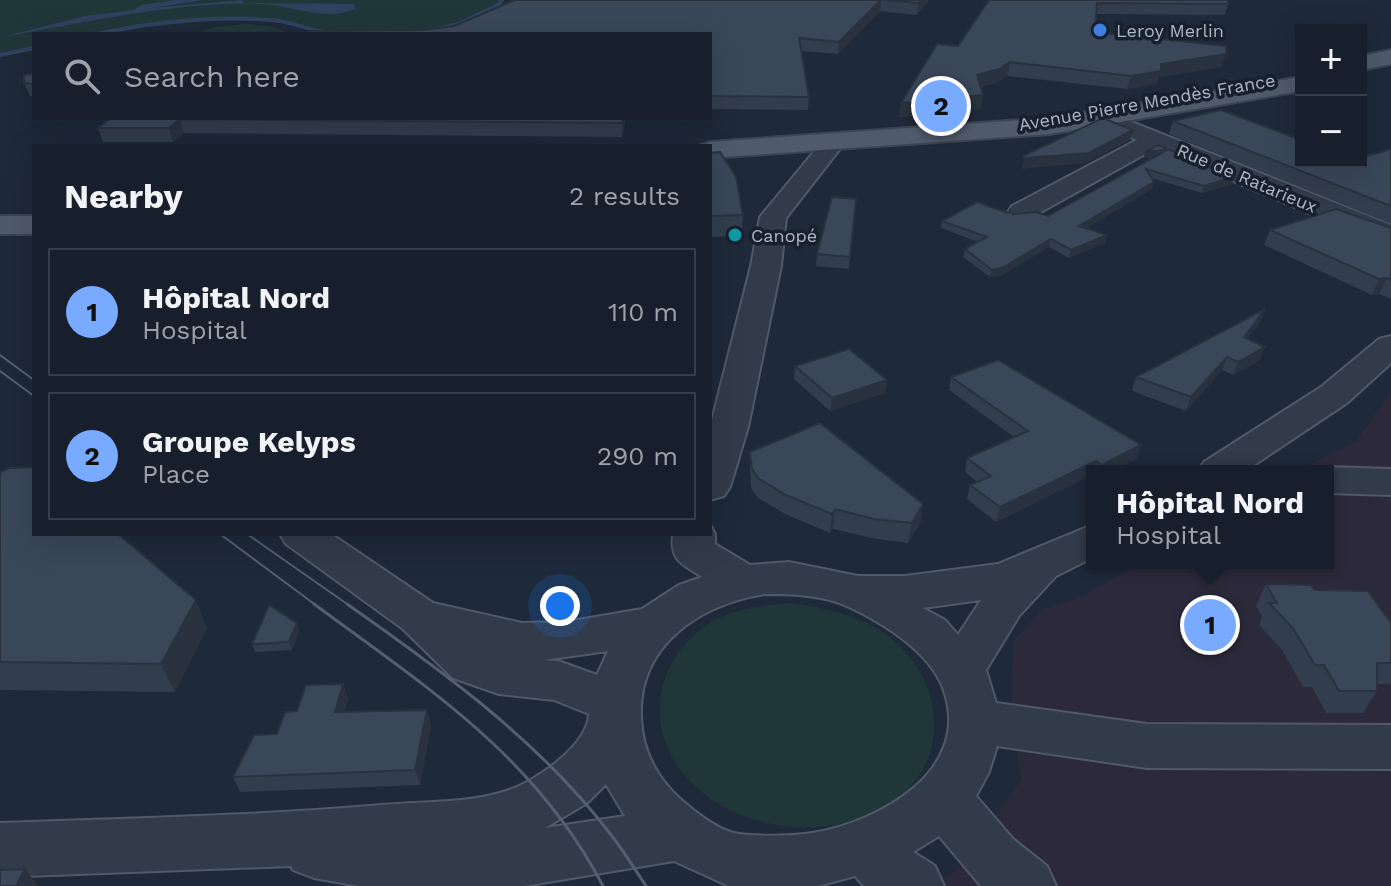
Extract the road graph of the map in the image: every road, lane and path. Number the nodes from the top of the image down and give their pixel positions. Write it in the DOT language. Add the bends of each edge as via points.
graph roads {
  1 [pos="1391,59"];
  2 [pos="1367,63"];
  3 [pos="1391,69"];
  4 [pos="1367,73"];
  5 [pos="1295,78"];
  6 [pos="1295,78"];
  7 [pos="1104,118"];
  8 [pos="993,130"];
  9 [pos="1156,139"];
  10 [pos="835,141"];
  11 [pos="712,150"];
  12 [pos="1021,212"];
  13 [pos="0,214"];
  14 [pos="32,214"];
  15 [pos="0,225"];
  16 [pos="32,225"];
  17 [pos="1391,235"];
  18 [pos="1391,346"];
  19 [pos="1238,465"];
  20 [pos="712,481"];
  21 [pos="304,536"];
  22 [pos="685,536"];
  23 [pos="694,536"];
  24 [pos="1086,543"];
  25 [pos="1039,569"];
  26 [pos="721,588"];
  27 [pos="860,592"];
  28 [pos="419,617"];
  29 [pos="654,624"];
  30 [pos="959,673"];
  31 [pos="615,716"];
  32 [pos="976,723"];
  33 [pos="1391,747"];
  34 [pos="952,809"];
  35 [pos="682,834"];
  36 [pos="0,850"];
  37 [pos="461,859"];
  38 [pos="896,874"];
  39 [pos="1026,886"];
  1 -- 2 [label="main road"];
  3 -- 4 [label="main road"];
  5 -- 7 [label="main road, Avenue Pierre Mendès France"];
  6 -- 8 [label="main road, Avenue Pierre Mendès France"];
  7 -- 8 [label="main road, Avenue Pierre Mendès France"];
  7 -- 9 [label="street, Rue de Ratarieux"];
  8 -- 10 [label="main road, Avenue Pierre Mendès France"];
  9 -- 12 [label="street"];
  9 -- 17 [label="street, Rue de Ratarieux"];
  10 -- 11 [label="main road, Avenue Pierre Mendès France"];
  10 -- 20 [label="street" via="773,217 729,427"];
  13 -- 14 [label="main road"];
  15 -- 16 [label="main road"];
  18 -- 19 [label="street"];
  21 -- 28 [label="street"];
  22 -- 26 [label="street" via="675,551"];
  23 -- 26 [label="street" via="693,550"];
  24 -- 25 [label="street"];
  25 -- 27 [label="street" via="969,587"];
  25 -- 30 [label="street" via="1003,604"];
  26 -- 27 [label="street" via="801,579"];
  26 -- 29 [label="street"];
  27 -- 30 [label="street" via="917,624"];
  28 -- 29 [label="street" via="536,642"];
  28 -- 31 [label="street" via="470,665 499,675 558,681"];
  29 -- 31 [label="street" via="629,657 617,686"];
  30 -- 32 [label="street"];
  31 -- 35 [label="street" via="618,748 635,785"];
  31 -- 37 [label="street" via="581,776 519,814"];
  32 -- 33 [label="street" via="1147,746"];
  32 -- 34 [label="street" via="973,767"];
  34 -- 38 [label="street" via="920,840"];
  34 -- 39 [label="street" via="992,858"];
  35 -- 37 [label="street"];
  35 -- 38 [label="street" via="728,859 771,870"];
  36 -- 37 [label="street" via="263,842 413,868"];
}
